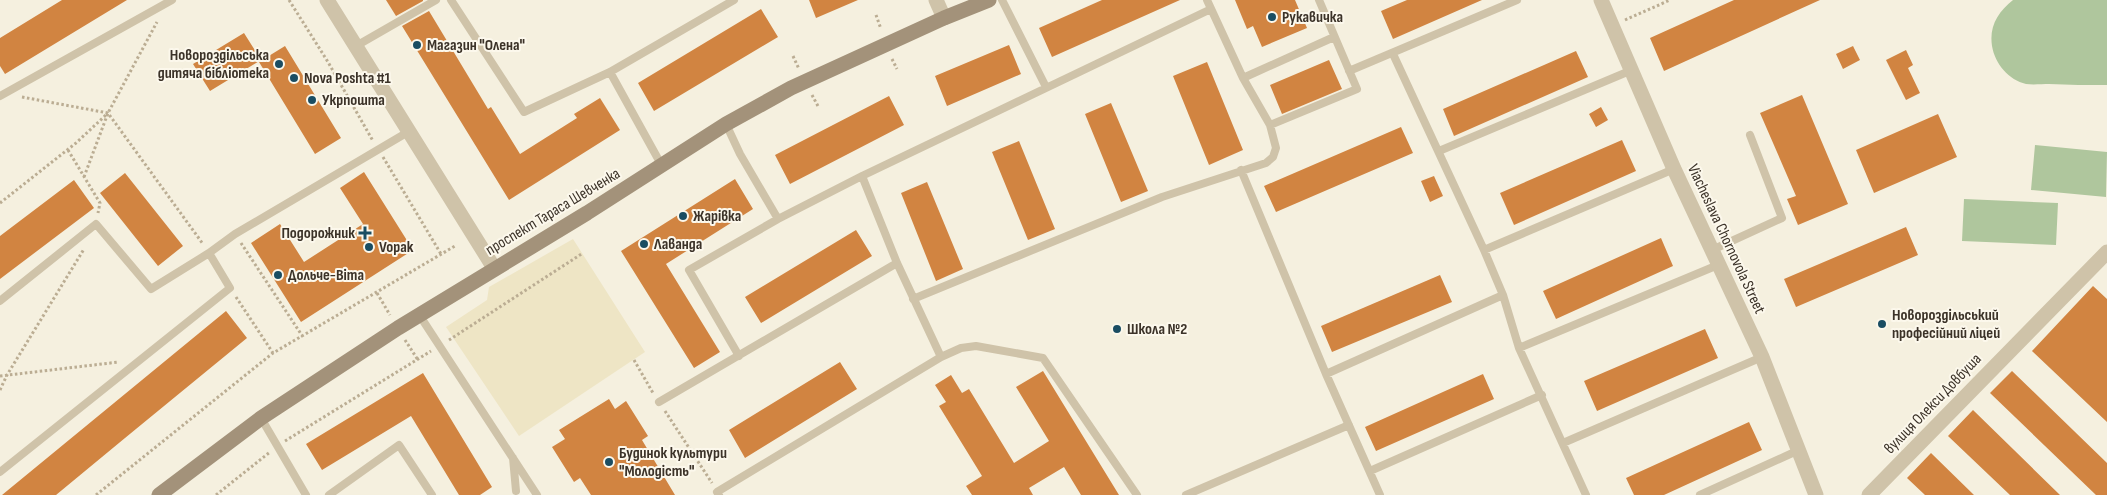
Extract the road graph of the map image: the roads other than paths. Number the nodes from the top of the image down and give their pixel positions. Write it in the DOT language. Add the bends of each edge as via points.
graph roads {
  1 [pos="327,0"];
  2 [pos="436,0"];
  3 [pos="452,0"];
  4 [pos="734,0"];
  5 [pos="936,0"];
  6 [pos="989,0"];
  7 [pos="1002,0"];
  8 [pos="1207,0"];
  9 [pos="1319,0"];
  10 [pos="1517,0"];
  11 [pos="1601,0"];
  12 [pos="170,1"];
  13 [pos="1211,9"];
  14 [pos="944,18"];
  15 [pos="1334,37"];
  16 [pos="356,46"];
  17 [pos="1393,54"];
  18 [pos="1632,70"];
  19 [pos="1349,71"];
  20 [pos="610,72"];
  21 [pos="1243,78"];
  22 [pos="1046,87"];
  23 [pos="2,94"];
  24 [pos="726,124"];
  25 [pos="1270,126"];
  26 [pos="408,132"];
  27 [pos="1750,135"];
  28 [pos="1438,151"];
  29 [pos="662,166"];
  30 [pos="1674,169"];
  31 [pos="1241,170"];
  32 [pos="862,176"];
  33 [pos="778,219"];
  34 [pos="1484,250"];
  35 [pos="1712,250"];
  36 [pos="2107,252"];
  37 [pos="209,253"];
  38 [pos="897,263"];
  39 [pos="1718,265"];
  40 [pos="494,268"];
  41 [pos="1503,295"];
  42 [pos="914,299"];
  43 [pos="0,300"];
  44 [pos="420,316"];
  45 [pos="1520,348"];
  46 [pos="739,356"];
  47 [pos="941,357"];
  48 [pos="1762,357"];
  49 [pos="1326,374"];
  50 [pos="1542,396"];
  51 [pos="659,402"];
  52 [pos="261,418"];
  53 [pos="1350,425"];
  54 [pos="1563,443"];
  55 [pos="1799,450"];
  56 [pos="513,456"];
  57 [pos="1370,471"];
  58 [pos="0,472"];
  59 [pos="516,491"];
  60 [pos="718,494"];
  61 [pos="159,495"];
  62 [pos="306,495"];
  63 [pos="329,495"];
  64 [pos="432,495"];
  65 [pos="537,495"];
  66 [pos="1137,495"];
  67 [pos="1186,495"];
  68 [pos="1380,495"];
  69 [pos="1586,495"];
  70 [pos="1700,495"];
  71 [pos="1816,495"];
  72 [pos="1869,495"];
  1 -- 16 [label="street"];
  2 -- 16 [label="lane"];
  3 -- 20 [label="lane" via="524,112"];
  4 -- 20 [label="lane"];
  5 -- 14 [label="street"];
  6 -- 14 [label="street, проспект Тараса Шевченка"];
  7 -- 22 [label="lane"];
  8 -- 13 [label="lane"];
  9 -- 15 [label="lane"];
  10 -- 17 [label="lane"];
  11 -- 18 [label="street, Viacheslava Chornovola Street"];
  12 -- 23 [label="lane"];
  13 -- 21 [label="lane"];
  13 -- 22 [label="lane"];
  14 -- 24 [label="street, проспект Тараса Шевченка" via="791,88"];
  15 -- 19 [label="lane"];
  15 -- 21 [label="lane"];
  16 -- 26 [label="street"];
  17 -- 19 [label="lane"];
  17 -- 28 [label="lane"];
  18 -- 28 [label="lane"];
  18 -- 30 [label="street, Viacheslava Chornovola Street"];
  19 -- 25 [label="lane" via="1357,89"];
  20 -- 29 [label="lane"];
  21 -- 25 [label="lane"];
  22 -- 32 [label="lane"];
  24 -- 29 [label="street, проспект Тараса Шевченка"];
  24 -- 33 [label="lane"];
  25 -- 31 [label="lane" via="1276,148 1273,157 1266,163"];
  26 -- 37 [label="lane" via="235,234"];
  26 -- 40 [label="street"];
  27 -- 35 [label="lane" via="1782,218"];
  28 -- 34 [label="lane"];
  29 -- 40 [label="street, проспект Тараса Шевченка"];
  30 -- 34 [label="lane"];
  30 -- 35 [label="street, Viacheslava Chornovola Street"];
  31 -- 42 [label="lane" via="1162,197"];
  31 -- 49 [label="lane"];
  32 -- 33 [label="lane"];
  32 -- 38 [label="lane"];
  33 -- 46 [label="lane" via="689,270"];
  34 -- 41 [label="lane"];
  35 -- 39 [label="street, Viacheslava Chornovola Street"];
  36 -- 72 [label="street, вулиця Олекси Довбуша"];
  37 -- 43 [label="lane" via="151,289 96,224"];
  37 -- 58 [label="lane" via="230,288"];
  38 -- 42 [label="lane"];
  38 -- 46 [label="lane"];
  39 -- 45 [label="lane"];
  39 -- 48 [label="street, Viacheslava Chornovola Street"];
  40 -- 44 [label="street, проспект Тараса Шевченка"];
  41 -- 45 [label="lane"];
  41 -- 49 [label="lane"];
  42 -- 47 [label="lane"];
  44 -- 52 [label="street, проспект Тараса Шевченка"];
  44 -- 56 [label="lane"];
  45 -- 50 [label="lane"];
  46 -- 51 [label="lane"];
  47 -- 60 [label="lane"];
  47 -- 66 [label="lane" via="976,346 1043,358"];
  48 -- 54 [label="lane"];
  48 -- 55 [label="street, Viacheslava Chornovola Street"];
  49 -- 53 [label="lane"];
  50 -- 54 [label="lane"];
  50 -- 57 [label="lane"];
  52 -- 61 [label="street, проспект Тараса Шевченка"];
  52 -- 62 [label="lane"];
  53 -- 57 [label="lane"];
  53 -- 67 [label="lane"];
  54 -- 69 [label="lane"];
  55 -- 70 [label="lane"];
  55 -- 71 [label="street, Viacheslava Chornovola Street"];
  56 -- 59 [label="lane"];
  56 -- 65 [label="lane"];
  57 -- 68 [label="lane"];
  63 -- 64 [label="lane" via="399,445"];
}
